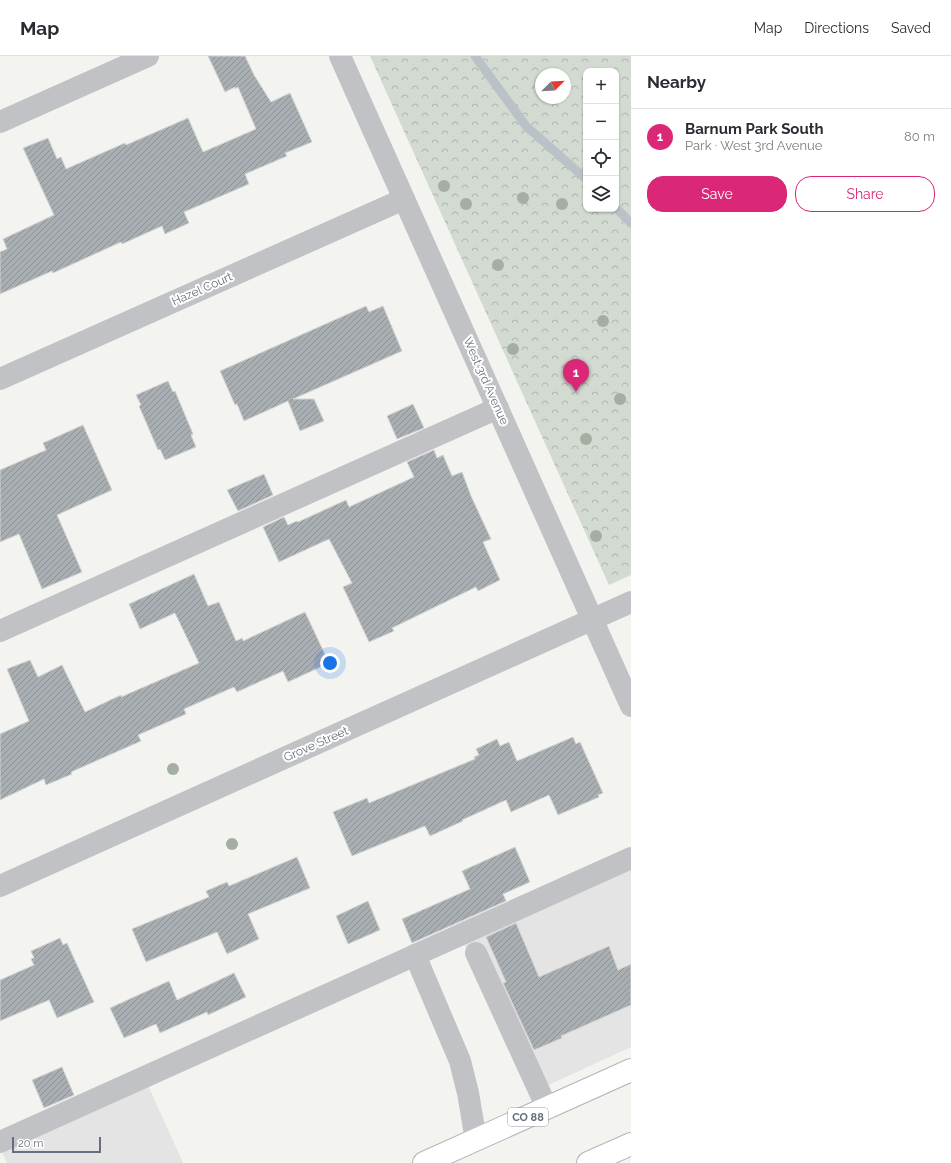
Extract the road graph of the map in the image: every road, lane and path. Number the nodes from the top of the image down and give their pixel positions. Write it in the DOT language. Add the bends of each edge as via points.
graph roads {
  1 [pos="148,56"];
  2 [pos="340,56"];
  3 [pos="0,122"];
  4 [pos="404,200"];
  5 [pos="0,379"];
  6 [pos="498,408"];
  7 [pos="631,602"];
  8 [pos="592,619"];
  9 [pos="0,631"];
  10 [pos="631,706"];
  11 [pos="631,858"];
  12 [pos="0,886"];
  13 [pos="476,953"];
  14 [pos="415,955"];
  15 [pos="631,1070"];
  16 [pos="547,1108"];
  17 [pos="476,1140"];
  18 [pos="0,1142"];
  19 [pos="631,1144"];
  20 [pos="424,1163"];
  21 [pos="588,1163"];
  1 -- 3 [label="street"];
  2 -- 4 [label="street, West 3rd Avenue"];
  4 -- 5 [label="street, Hazel Court"];
  4 -- 6 [label="street, West 3rd Avenue"];
  6 -- 8 [label="street, West 3rd Avenue"];
  6 -- 9 [label="street"];
  7 -- 8 [label="street, Grove Street"];
  8 -- 10 [label="street, West 3rd Avenue"];
  8 -- 12 [label="street, Grove Street"];
  11 -- 14 [label="street"];
  13 -- 16 [label="street"];
  14 -- 17 [label="street" via="460,1061"];
  14 -- 18 [label="street"];
  15 -- 16 [label="main road, CO 88"];
  16 -- 17 [label="main road, CO 88"];
  17 -- 20 [label="main road, CO 88"];
  19 -- 21 [label="main road"];
}
